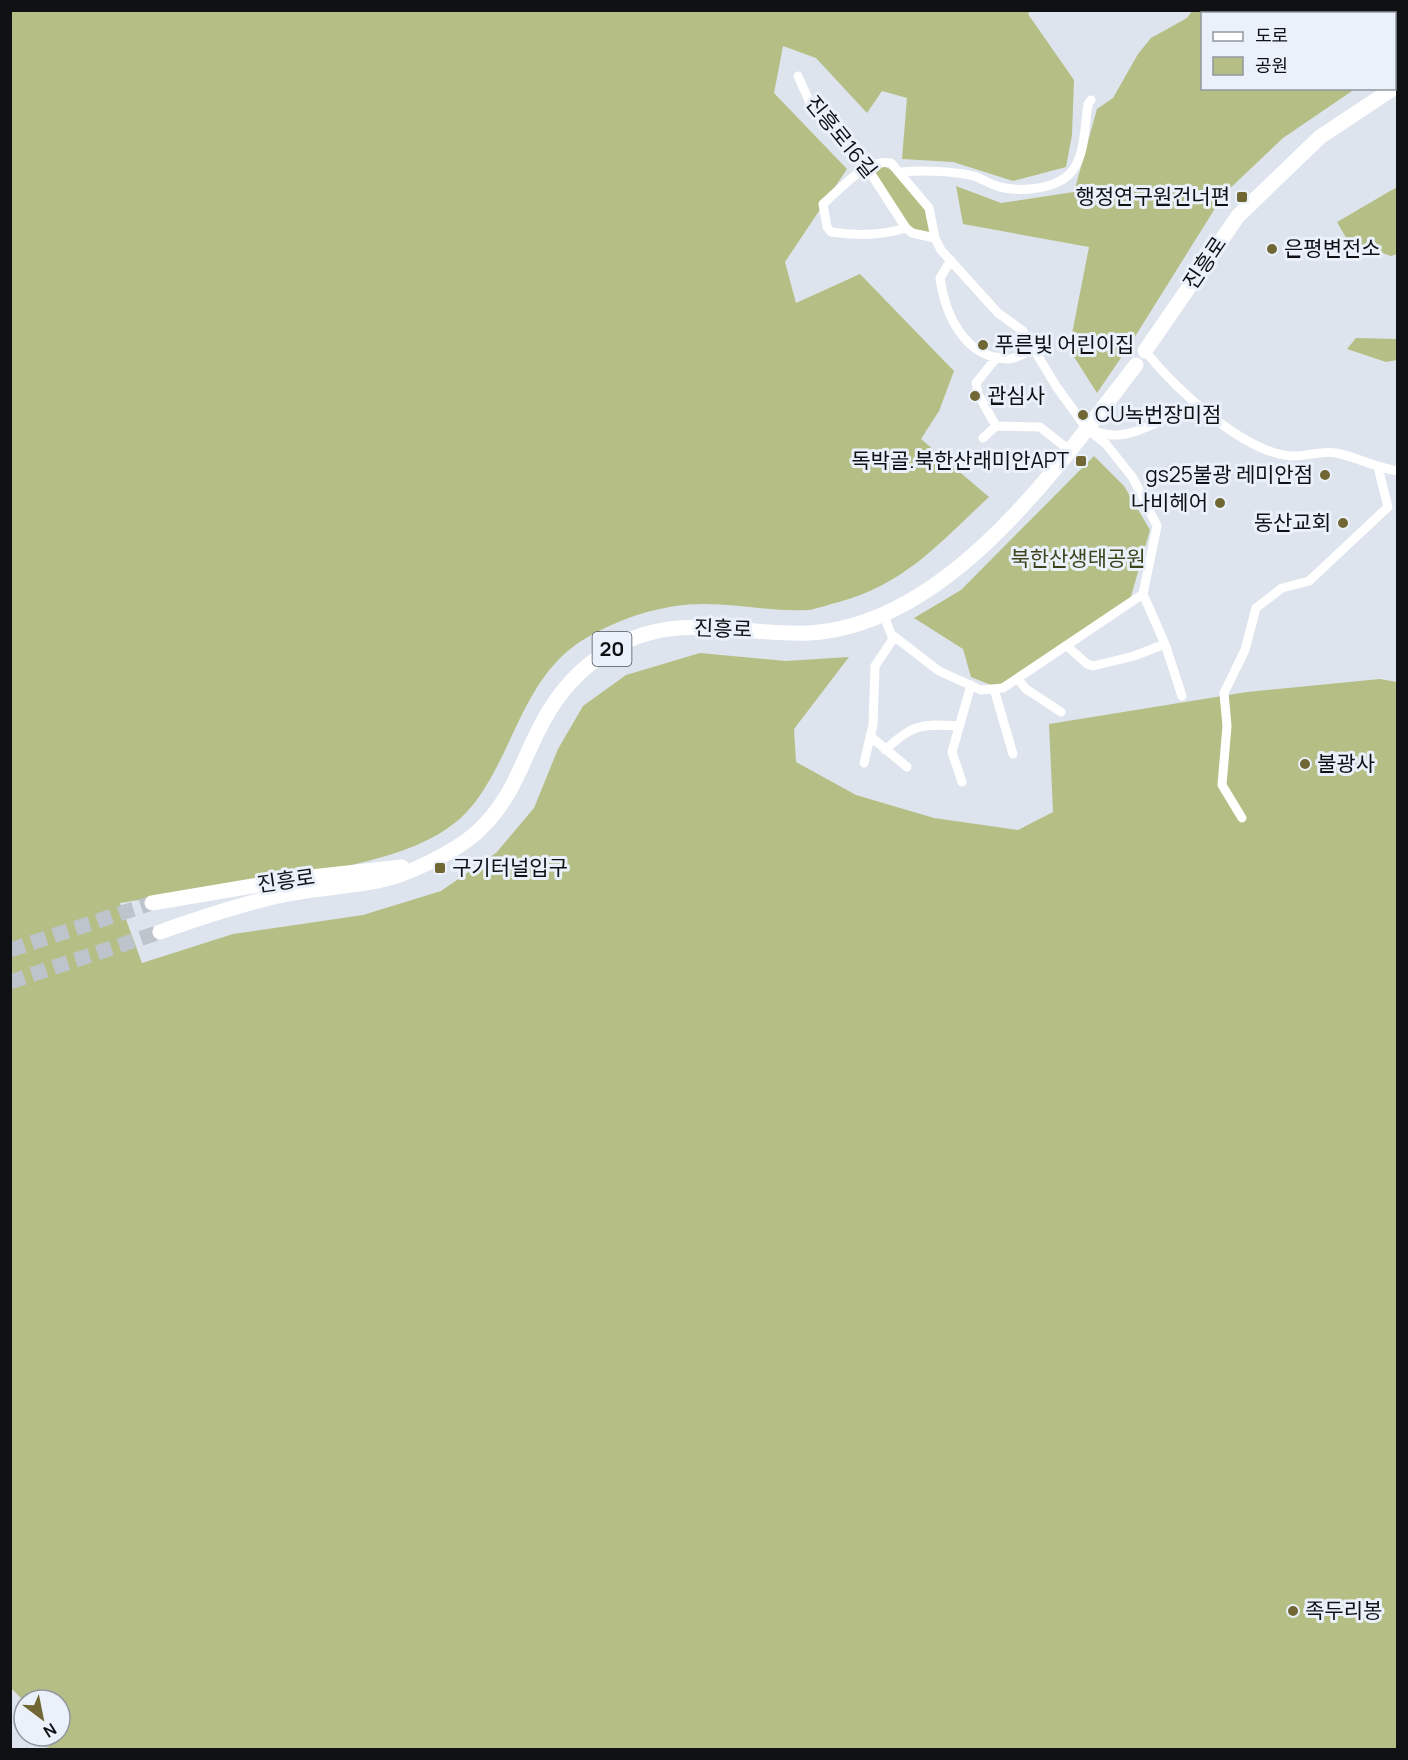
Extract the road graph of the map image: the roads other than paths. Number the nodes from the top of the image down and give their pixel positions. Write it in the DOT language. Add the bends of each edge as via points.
graph roads {
  1 [pos="798,76"];
  2 [pos="1392,90"];
  3 [pos="1091,100"];
  4 [pos="866,167"];
  5 [pos="901,172"];
  6 [pos="906,228"];
  7 [pos="935,238"];
  8 [pos="951,260"];
  9 [pos="1034,349"];
  10 [pos="1144,351"];
  11 [pos="997,357"];
  12 [pos="1136,365"];
  13 [pos="1202,408"];
  14 [pos="996,426"];
  15 [pos="1087,429"];
  16 [pos="983,438"];
  17 [pos="1069,450"];
  18 [pos="1378,467"];
  19 [pos="1398,471"];
  20 [pos="1143,594"];
  21 [pos="884,616"];
  22 [pos="891,634"];
  23 [pos="1166,644"];
  24 [pos="1067,646"];
  25 [pos="1018,679"];
  26 [pos="971,685"];
  27 [pos="994,689"];
  28 [pos="1182,696"];
  29 [pos="1061,712"];
  30 [pos="958,726"];
  31 [pos="870,736"];
  32 [pos="885,750"];
  33 [pos="1013,754"];
  34 [pos="864,763"];
  35 [pos="906,767"];
  36 [pos="962,782"];
  37 [pos="1242,818"];
  38 [pos="420,865"];
  39 [pos="152,903"];
  40 [pos="160,932"];
  1 -- 4 [label="street, 진흥로16길" via="810,104"];
  2 -- 10 [label="main road, 진흥로" via="1320,137 1238,216"];
  3 -- 5 [label="street" via="1080,155 1072,170 1058,182 1026,189 999,187 974,176 921,170"];
  4 -- 5 [label="street" via="882,161"];
  4 -- 6 [label="street, 진흥로16길"];
  4 -- 6 [label="street" via="823,204 827,227 831,232 852,236"];
  5 -- 7 [label="street" via="929,208"];
  6 -- 7 [label="street"];
  7 -- 8 [label="street"];
  8 -- 9 [label="street" via="998,313 1023,331"];
  8 -- 11 [label="street" via="940,278 951,319 963,340"];
  9 -- 11 [label="street" via="1010,359"];
  9 -- 15 [label="street"];
  10 -- 13 [label="street, 진흥로" via="1172,384"];
  11 -- 14 [label="street" via="976,383"];
  12 -- 15 [label="main road, 진흥로 / 20"];
  13 -- 15 [label="street" via="1180,412 1129,434"];
  13 -- 18 [label="street, 진흥로" via="1246,441 1266,450 1290,456 1335,452"];
  14 -- 16 [label="street"];
  14 -- 17 [label="street" via="1040,427"];
  15 -- 17 [label="main road, 진흥로 / 20"];
  15 -- 20 [label="street" via="1106,444 1133,478 1157,526"];
  17 -- 21 [label="main road, 진흥로 / 20" via="1026,502 968,558 920,597"];
  18 -- 19 [label="street, 진흥로"];
  18 -- 37 [label="street" via="1388,507 1309,581 1282,588 1256,608 1245,650 1224,693 1227,726 1222,785"];
  20 -- 23 [label="street"];
  20 -- 24 [label="street"];
  21 -- 22 [label="street"];
  21 -- 38 [label="main road, 진흥로 / 20" via="810,633 711,626 670,628 644,633 618,645 582,671 560,694 500,810 456,848"];
  22 -- 26 [label="street" via="939,671"];
  22 -- 31 [label="street" via="893,639 874,666"];
  23 -- 24 [label="street" via="1093,666"];
  23 -- 28 [label="street"];
  24 -- 25 [label="street"];
  25 -- 27 [label="street"];
  25 -- 29 [label="street"];
  26 -- 27 [label="street" via="981,690"];
  26 -- 30 [label="street"];
  27 -- 33 [label="street"];
  30 -- 32 [label="street" via="937,724 907,729"];
  30 -- 36 [label="street" via="952,752"];
  31 -- 32 [label="street"];
  31 -- 34 [label="street"];
  32 -- 35 [label="street"];
  38 -- 39 [label="main road, 진흥로 / 20" via="293,879"];
  38 -- 40 [label="main road, 진흥로 / 20" via="381,881 240,905"];
}
